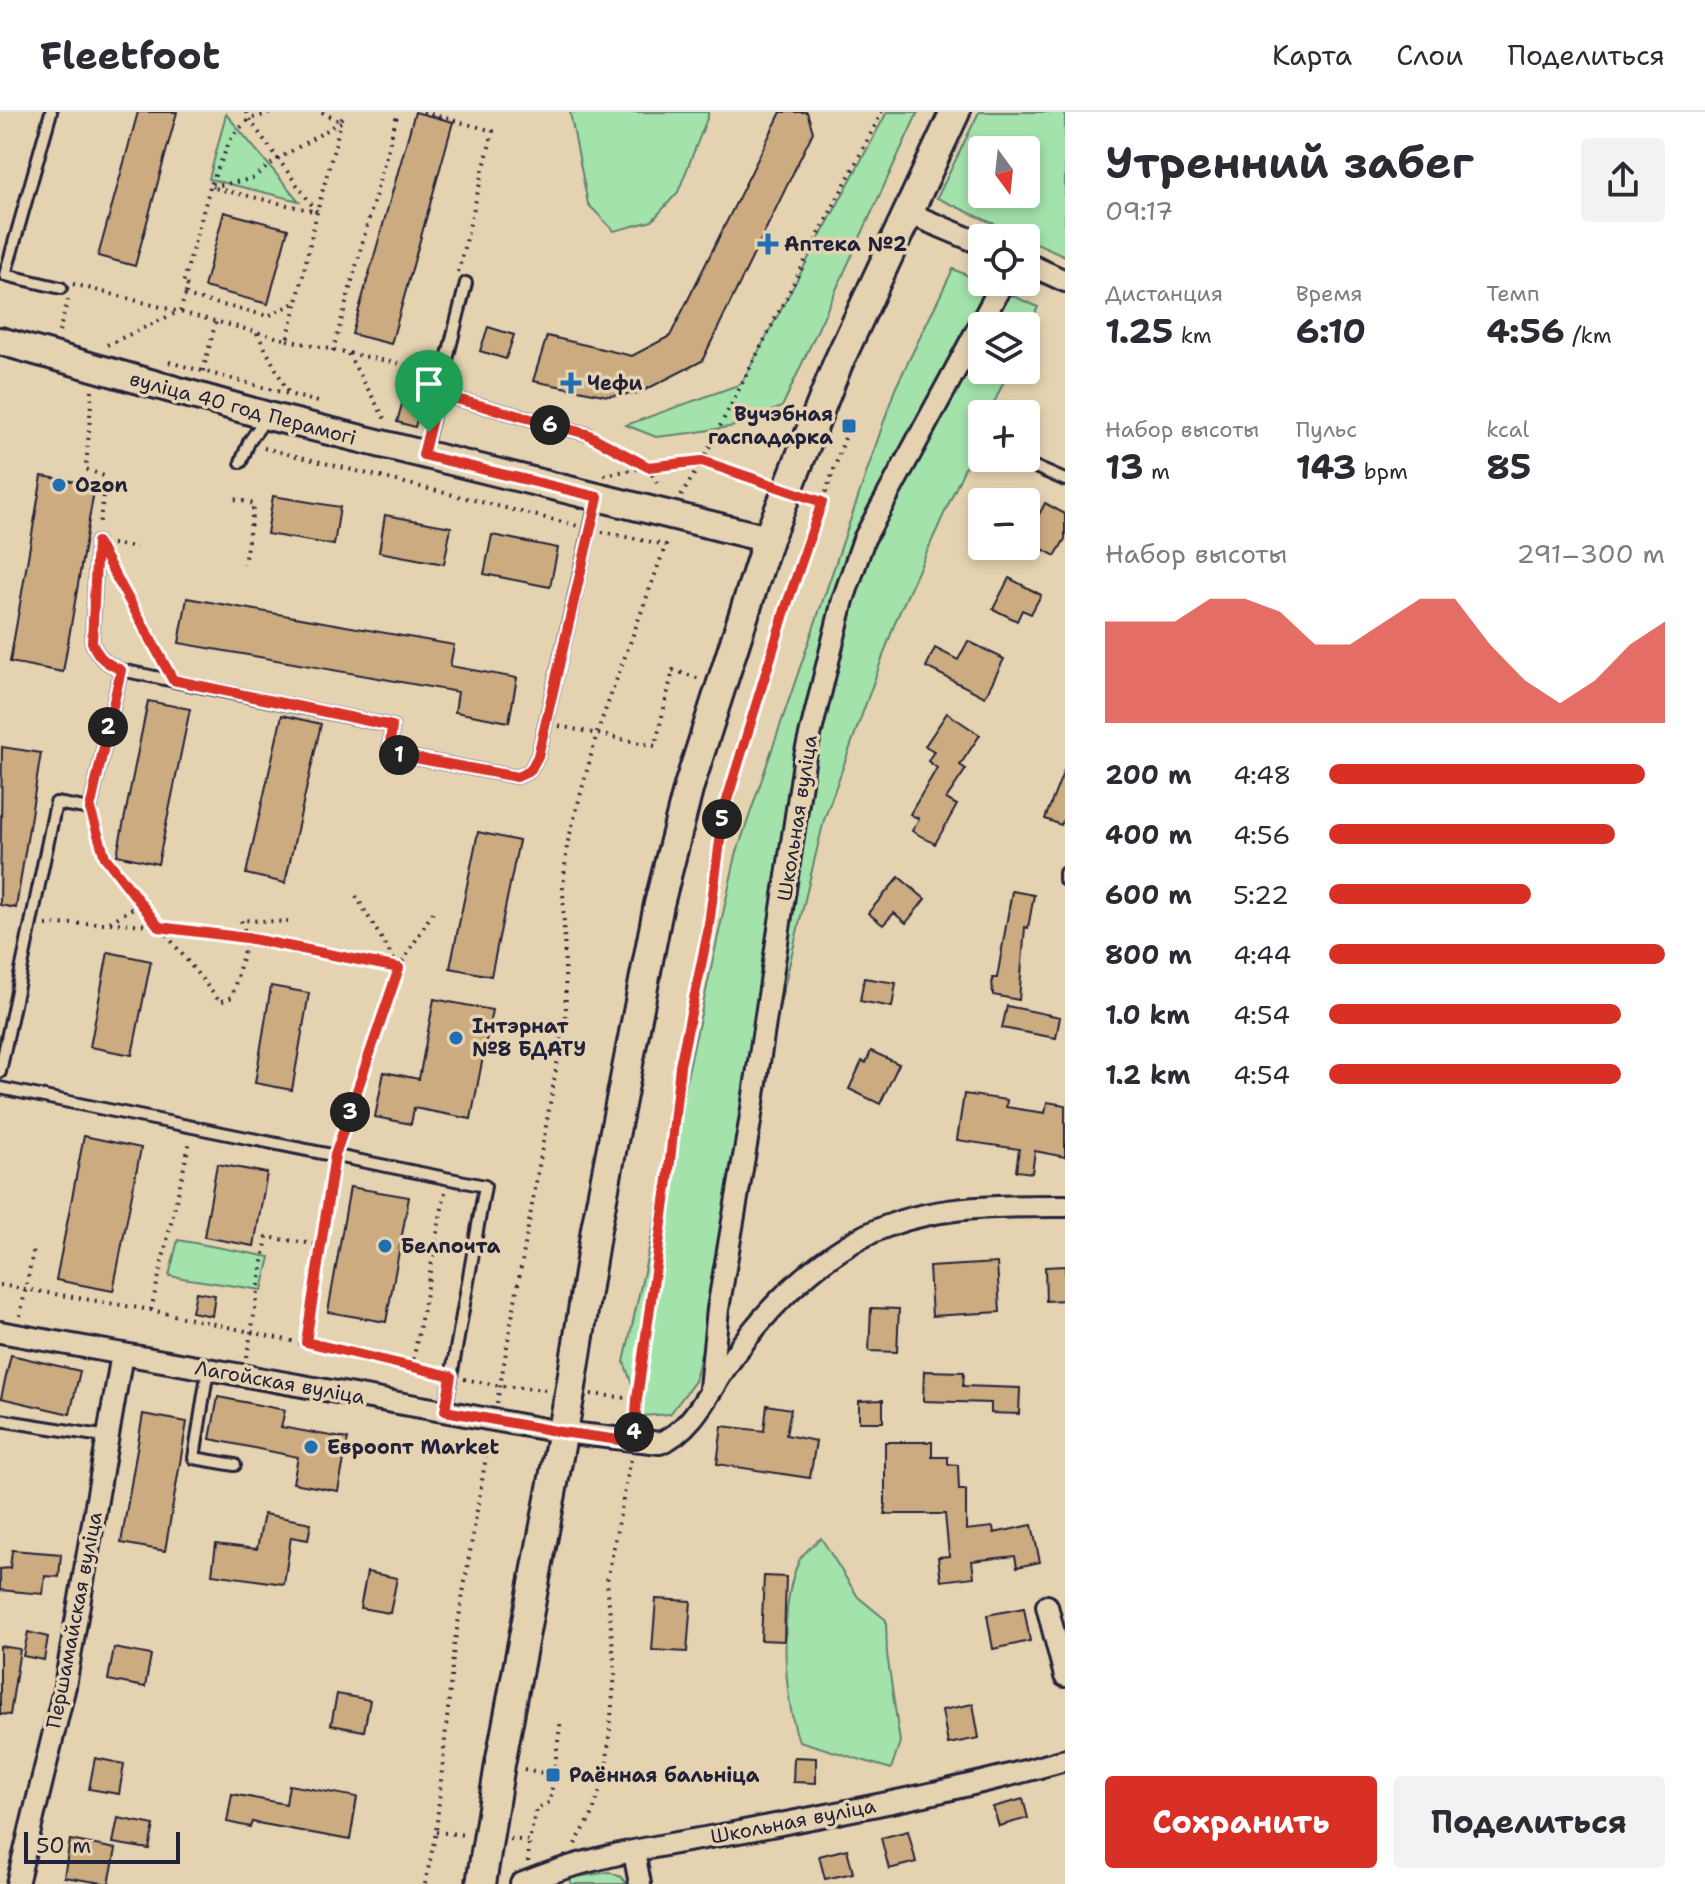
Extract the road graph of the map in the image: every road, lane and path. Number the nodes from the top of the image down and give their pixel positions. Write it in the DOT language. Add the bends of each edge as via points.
graph roads {
  1 [pos="51,112"];
  2 [pos="246,112"];
  3 [pos="274,112"];
  4 [pos="322,112"];
  5 [pos="344,112"];
  6 [pos="398,112"];
  7 [pos="423,112"];
  8 [pos="882,112"];
  9 [pos="955,112"];
  10 [pos="249,119"];
  11 [pos="341,122"];
  12 [pos="278,159"];
  13 [pos="210,187"];
  14 [pos="317,212"];
  15 [pos="908,213"];
  16 [pos="968,238"];
  17 [pos="1040,269"];
  18 [pos="1065,281"];
  19 [pos="461,282"];
  20 [pos="61,288"];
  21 [pos="185,296"];
  22 [pos="995,296"];
  23 [pos="297,302"];
  24 [pos="180,311"];
  25 [pos="216,321"];
  26 [pos="49,330"];
  27 [pos="59,332"];
  28 [pos="257,332"];
  29 [pos="71,335"];
  30 [pos="287,340"];
  31 [pos="0,341"];
  32 [pos="107,345"];
  33 [pos="121,349"];
  34 [pos="333,351"];
  35 [pos="348,354"];
  36 [pos="162,360"];
  37 [pos="93,368"];
  38 [pos="203,371"];
  39 [pos="433,371"];
  40 [pos="289,394"];
  41 [pos="438,394"];
  42 [pos="106,396"];
  43 [pos="326,404"];
  44 [pos="268,416"];
  45 [pos="371,417"];
  46 [pos="386,421"];
  47 [pos="849,426"];
  48 [pos="587,434"];
  49 [pos="249,442"];
  50 [pos="426,444"];
  51 [pos="702,461"];
  52 [pos="241,462"];
  53 [pos="648,467"];
  54 [pos="1040,469"];
  55 [pos="1065,480"];
  56 [pos="600,486"];
  57 [pos="661,490"];
  58 [pos="787,490"];
  59 [pos="235,499"];
  60 [pos="822,502"];
  61 [pos="677,516"];
  62 [pos="590,529"];
  63 [pos="768,539"];
  64 [pos="97,542"];
  65 [pos="666,545"];
  66 [pos="136,547"];
  67 [pos="244,564"];
  68 [pos="121,670"];
  69 [pos="673,670"];
  70 [pos="173,680"];
  71 [pos="546,724"];
  72 [pos="597,733"];
  73 [pos="90,809"];
  74 [pos="1065,873"];
  75 [pos="1065,880"];
  76 [pos="356,896"];
  77 [pos="141,903"];
  78 [pos="434,910"];
  79 [pos="288,922"];
  80 [pos="108,923"];
  81 [pos="30,925"];
  82 [pos="159,927"];
  83 [pos="247,938"];
  84 [pos="399,968"];
  85 [pos="0,1072"];
  86 [pos="0,1088"];
  87 [pos="194,1125"];
  88 [pos="335,1155"];
  89 [pos="448,1178"];
  90 [pos="1065,1206"];
  91 [pos="321,1245"];
  92 [pos="34,1248"];
  93 [pos="0,1285"];
  94 [pos="25,1289"];
  95 [pos="151,1310"];
  96 [pos="251,1331"];
  97 [pos="8,1333"];
  98 [pos="306,1342"];
  99 [pos="122,1354"];
  100 [pos="412,1367"];
  101 [pos="208,1369"];
  102 [pos="244,1375"];
  103 [pos="451,1376"];
  104 [pos="501,1386"];
  105 [pos="710,1391"];
  106 [pos="570,1393"];
  107 [pos="637,1399"];
  108 [pos="445,1411"];
  109 [pos="0,1420"];
  110 [pos="492,1420"];
  111 [pos="561,1432"];
  112 [pos="108,1437"];
  113 [pos="634,1442"];
  114 [pos="235,1465"];
  115 [pos="1047,1606"];
  116 [pos="1065,1676"];
  117 [pos="561,1719"];
  118 [pos="1065,1760"];
  119 [pos="500,1764"];
  120 [pos="553,1775"];
  121 [pos="550,1802"];
  122 [pos="634,1852"];
  123 [pos="551,1871"];
  124 [pos="17,1884"];
  125 [pos="425,1884"];
  126 [pos="481,1884"];
  127 [pos="521,1884"];
  128 [pos="640,1884"];
  1 -- 20 [label="lane" via="5,275"];
  2 -- 10 [label="path"];
  3 -- 10 [label="path"];
  4 -- 11 [label="path"];
  5 -- 11 [label="path"];
  6 -- 34 [label="path"];
  7 -- 19 [label="path" via="493,131"];
  8 -- 51 [label="path"];
  9 -- 15 [label="main road"];
  10 -- 12 [label="path"];
  10 -- 13 [label="path" via="232,136"];
  11 -- 12 [label="path"];
  11 -- 14 [label="path"];
  12 -- 13 [label="path" via="251,179"];
  12 -- 14 [label="path"];
  13 -- 14 [label="path"];
  13 -- 21 [label="path" via="183,284 188,286"];
  14 -- 23 [label="path"];
  15 -- 16 [label="street"];
  15 -- 58 [label="main road" via="838,363"];
  17 -- 18 [label="street"];
  19 -- 41 [label="lane"];
  21 -- 23 [label="path" via="268,316"];
  21 -- 24 [label="path"];
  22 -- 105 [label="street, Школьная вуліца" via="864,539 843,600 805,756 718,1309"];
  23 -- 30 [label="path"];
  24 -- 25 [label="path"];
  24 -- 27 [label="path" via="73,282"];
  24 -- 32 [label="path"];
  25 -- 28 [label="path"];
  25 -- 38 [label="path"];
  26 -- 27 [label="path"];
  27 -- 29 [label="path"];
  28 -- 30 [label="path"];
  28 -- 40 [label="path"];
  30 -- 34 [label="path"];
  31 -- 37 [label="street, вуліца 40 год Перамогі"];
  32 -- 33 [label="path"];
  32 -- 37 [label="path"];
  34 -- 35 [label="path"];
  35 -- 39 [label="path"];
  35 -- 46 [label="path"];
  36 -- 38 [label="path"];
  37 -- 42 [label="path"];
  37 -- 44 [label="street, вуліца 40 год Перамогі"];
  37 -- 64 [label="path" via="86,469 106,477"];
  38 -- 40 [label="path"];
  40 -- 43 [label="path"];
  41 -- 48 [label="lane"];
  41 -- 50 [label="lane"];
  44 -- 49 [label="lane"];
  44 -- 50 [label="street, вуліца 40 год Перамогі"];
  45 -- 46 [label="path"];
  46 -- 50 [label="path"];
  47 -- 60 [label="path"];
  48 -- 53 [label="path"];
  49 -- 52 [label="lane"];
  49 -- 62 [label="path"];
  50 -- 56 [label="street, вуліца 40 год Перамогі"];
  51 -- 53 [label="path"];
  51 -- 58 [label="path"];
  51 -- 61 [label="path" via="681,495"];
  53 -- 56 [label="path"];
  53 -- 57 [label="path"];
  54 -- 55 [label="lane"];
  56 -- 61 [label="street, вуліца 40 год Перамогі"];
  56 -- 62 [label="lane"];
  58 -- 60 [label="path"];
  58 -- 63 [label="main road"];
  59 -- 67 [label="path" via="254,504"];
  60 -- 107 [label="path" via="724,810 708,932 680,1066"];
  61 -- 63 [label="street, вуліца 40 год Перамогі"];
  61 -- 65 [label="path"];
  62 -- 65 [label="path"];
  62 -- 71 [label="lane"];
  63 -- 106 [label="main road" via="689,786 659,904"];
  64 -- 66 [label="path"];
  64 -- 68 [label="lane" via="92,642 97,655"];
  64 -- 70 [label="path"];
  65 -- 72 [label="path"];
  68 -- 70 [label="lane"];
  68 -- 73 [label="lane"];
  69 -- 72 [label="path" via="655,746"];
  70 -- 71 [label="lane" via="392,726 389,753 517,777 530,771"];
  71 -- 72 [label="path"];
  72 -- 104 [label="path" via="567,845 566,1013"];
  73 -- 77 [label="path" via="105,857"];
  73 -- 81 [label="lane" via="56,803"];
  74 -- 75 [label="lane"];
  76 -- 84 [label="path"];
  77 -- 80 [label="path"];
  77 -- 82 [label="path"];
  78 -- 84 [label="path"];
  79 -- 83 [label="path" via="241,920"];
  80 -- 81 [label="path"];
  80 -- 82 [label="path"];
  81 -- 85 [label="lane"];
  82 -- 83 [label="path"];
  82 -- 83 [label="path" via="220,1002 232,997"];
  83 -- 84 [label="path"];
  84 -- 88 [label="path"];
  86 -- 87 [label="lane"];
  87 -- 88 [label="lane"];
  87 -- 95 [label="path"];
  88 -- 89 [label="lane"];
  88 -- 91 [label="path"];
  89 -- 100 [label="path"];
  89 -- 103 [label="lane" via="485,1186"];
  90 -- 105 [label="street" via="931,1215 890,1224 854,1241 817,1267 761,1321"];
  91 -- 96 [label="path" via="267,1237"];
  91 -- 98 [label="path"];
  92 -- 94 [label="path"];
  93 -- 94 [label="path"];
  94 -- 95 [label="path"];
  94 -- 97 [label="path"];
  95 -- 96 [label="path"];
  96 -- 98 [label="path"];
  96 -- 102 [label="path"];
  97 -- 99 [label="street, Лагойская вуліца"];
  98 -- 100 [label="path"];
  99 -- 101 [label="street, Лагойская вуліца"];
  99 -- 112 [label="street, Першамайская вуліца"];
  100 -- 103 [label="path"];
  101 -- 102 [label="street, Лагойская вуліца"];
  101 -- 114 [label="lane" via="194,1458"];
  102 -- 108 [label="street, Лагойская вуліца"];
  103 -- 104 [label="path"];
  103 -- 108 [label="lane"];
  104 -- 106 [label="path"];
  104 -- 110 [label="path"];
  105 -- 113 [label="street" via="669,1439"];
  106 -- 107 [label="path"];
  106 -- 111 [label="main road"];
  107 -- 113 [label="path"];
  108 -- 110 [label="street, Лагойская вуліца"];
  109 -- 112 [label="lane"];
  110 -- 111 [label="street, Лагойская вуліца"];
  110 -- 125 [label="path" via="454,1647 436,1832"];
  111 -- 113 [label="street"];
  111 -- 119 [label="main road"];
  112 -- 124 [label="street, Першамайская вуліца" via="65,1686"];
  113 -- 123 [label="path" via="607,1581 615,1673 606,1771 592,1815 567,1859"];
  115 -- 116 [label="street"];
  117 -- 120 [label="path"];
  118 -- 122 [label="street, Школьная вуліца" via="857,1810"];
  119 -- 120 [label="path"];
  119 -- 126 [label="main road"];
  120 -- 121 [label="path"];
  122 -- 123 [label="street, Школьная вуліца"];
  122 -- 128 [label="street"];
  123 -- 127 [label="street, Школьная вуліца"];
}
